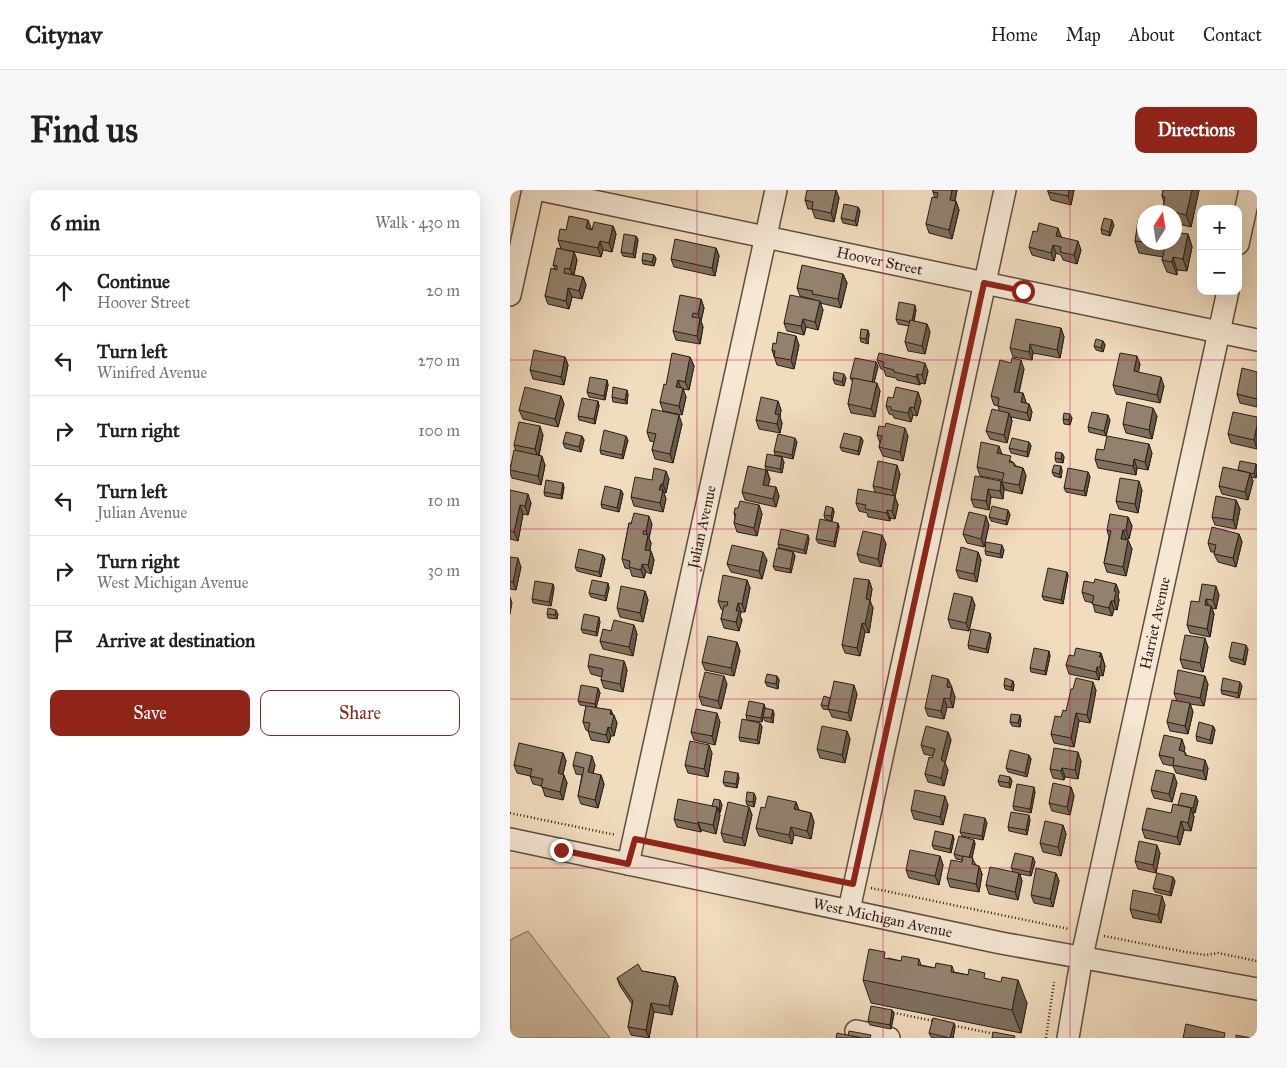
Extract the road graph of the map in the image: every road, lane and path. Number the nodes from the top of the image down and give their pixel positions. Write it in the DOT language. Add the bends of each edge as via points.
graph roads {
  1 [pos="533,190"];
  2 [pos="541,190"];
  3 [pos="776,190"];
  4 [pos="1005,190"];
  5 [pos="1250,190"];
  6 [pos="1242,226"];
  7 [pos="766,236"];
  8 [pos="984,283"];
  9 [pos="510,295"];
  10 [pos="1227,295"];
  11 [pos="1218,333"];
  12 [pos="1257,340"];
  13 [pos="510,813"];
  14 [pos="510,839"];
  15 [pos="635,839"];
  16 [pos="628,864"];
  17 [pos="853,884"];
  18 [pos="849,910"];
  19 [pos="1087,932"];
  20 [pos="1082,956"];
  21 [pos="1257,961"];
  22 [pos="1054,982"];
  23 [pos="1257,989"];
  24 [pos="883,1010"];
  25 [pos="939,1022"];
  26 [pos="948,1024"];
  27 [pos="856,1031"];
  28 [pos="1003,1036"];
  29 [pos="889,1038"];
  30 [pos="1046,1038"];
  31 [pos="1068,1038"];
  1 -- 9 [label="street"];
  2 -- 7 [label="street, Hoover Street"];
  3 -- 7 [label="street, Julian Avenue"];
  4 -- 8 [label="street"];
  5 -- 6 [label="street"];
  7 -- 8 [label="street, Hoover Street"];
  7 -- 15 [label="street, Julian Avenue"];
  8 -- 11 [label="street, Hoover Street"];
  8 -- 17 [label="street"];
  10 -- 11 [label="street, Harriet Avenue"];
  11 -- 12 [label="street, Hoover Street"];
  11 -- 19 [label="street, Harriet Avenue"];
  13 -- 15 [label="path"];
  14 -- 16 [label="street, West Michigan Avenue"];
  15 -- 16 [label="street, Julian Avenue"];
  15 -- 17 [label="path"];
  16 -- 18 [label="street, West Michigan Avenue"];
  17 -- 18 [label="street"];
  17 -- 19 [label="path"];
  18 -- 20 [label="street, West Michigan Avenue"];
  19 -- 20 [label="street, Harriet Avenue"];
  19 -- 21 [label="path" via="1186,952 1218,953"];
  20 -- 23 [label="street, West Michigan Avenue"];
  20 -- 31 [label="street, Harriet Avenue"];
  22 -- 30 [label="path"];
  24 -- 25 [label="path"];
  26 -- 28 [label="path"];
  27 -- 29 [label="street"];
}
